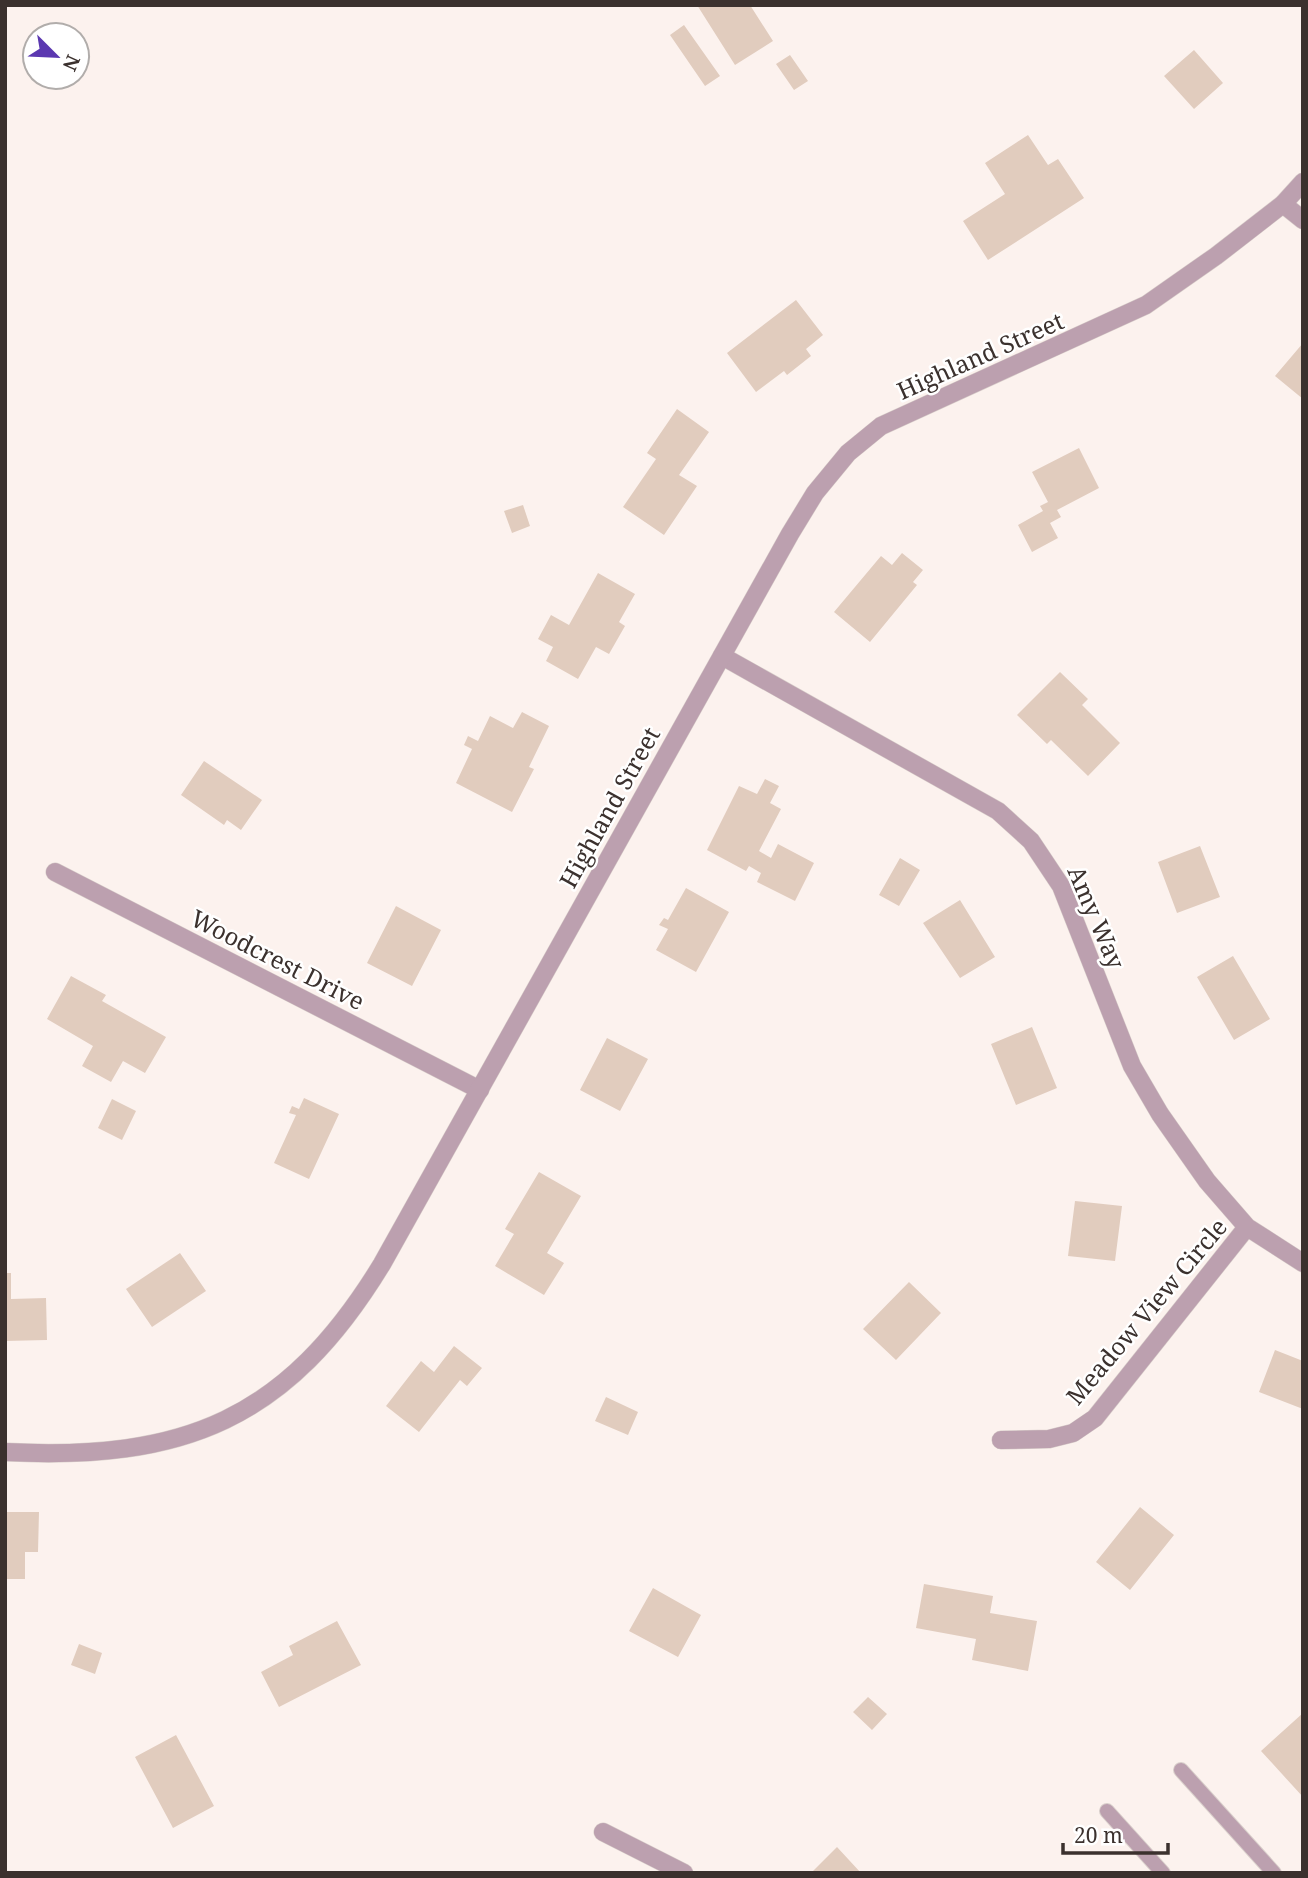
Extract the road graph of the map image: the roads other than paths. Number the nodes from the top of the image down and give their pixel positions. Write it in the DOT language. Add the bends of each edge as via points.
graph roads {
  1 [pos="1303,182"];
  2 [pos="1283,204"];
  3 [pos="1303,220"];
  4 [pos="722,656"];
  5 [pos="55,872"];
  6 [pos="480,1090"];
  7 [pos="1247,1227"];
  8 [pos="1303,1264"];
  9 [pos="1001,1440"];
  10 [pos="5,1452"];
  11 [pos="1181,1770"];
  12 [pos="1107,1811"];
  13 [pos="603,1832"];
  14 [pos="684,1873"];
  15 [pos="1163,1873"];
  16 [pos="1274,1873"];
  1 -- 2 [label="street, Highland Street"];
  2 -- 3 [label="street"];
  2 -- 4 [label="street, Highland Street" via="1146,305 881,426 848,453 815,493"];
  4 -- 6 [label="street, Highland Street"];
  4 -- 7 [label="street, Amy Way" via="998,811 1031,841 1061,886 1132,1066 1207,1181"];
  5 -- 6 [label="street, Woodcrest Drive"];
  6 -- 10 [label="street, Highland Street" via="359,1303 295,1375 257,1405 173,1441 85,1453"];
  7 -- 8 [label="street, Amy Way"];
  7 -- 9 [label="street, Meadow View Circle" via="1095,1418 1073,1433 1049,1439"];
  11 -- 16 [label="lane"];
  12 -- 15 [label="lane"];
  13 -- 14 [label="street"];
}
